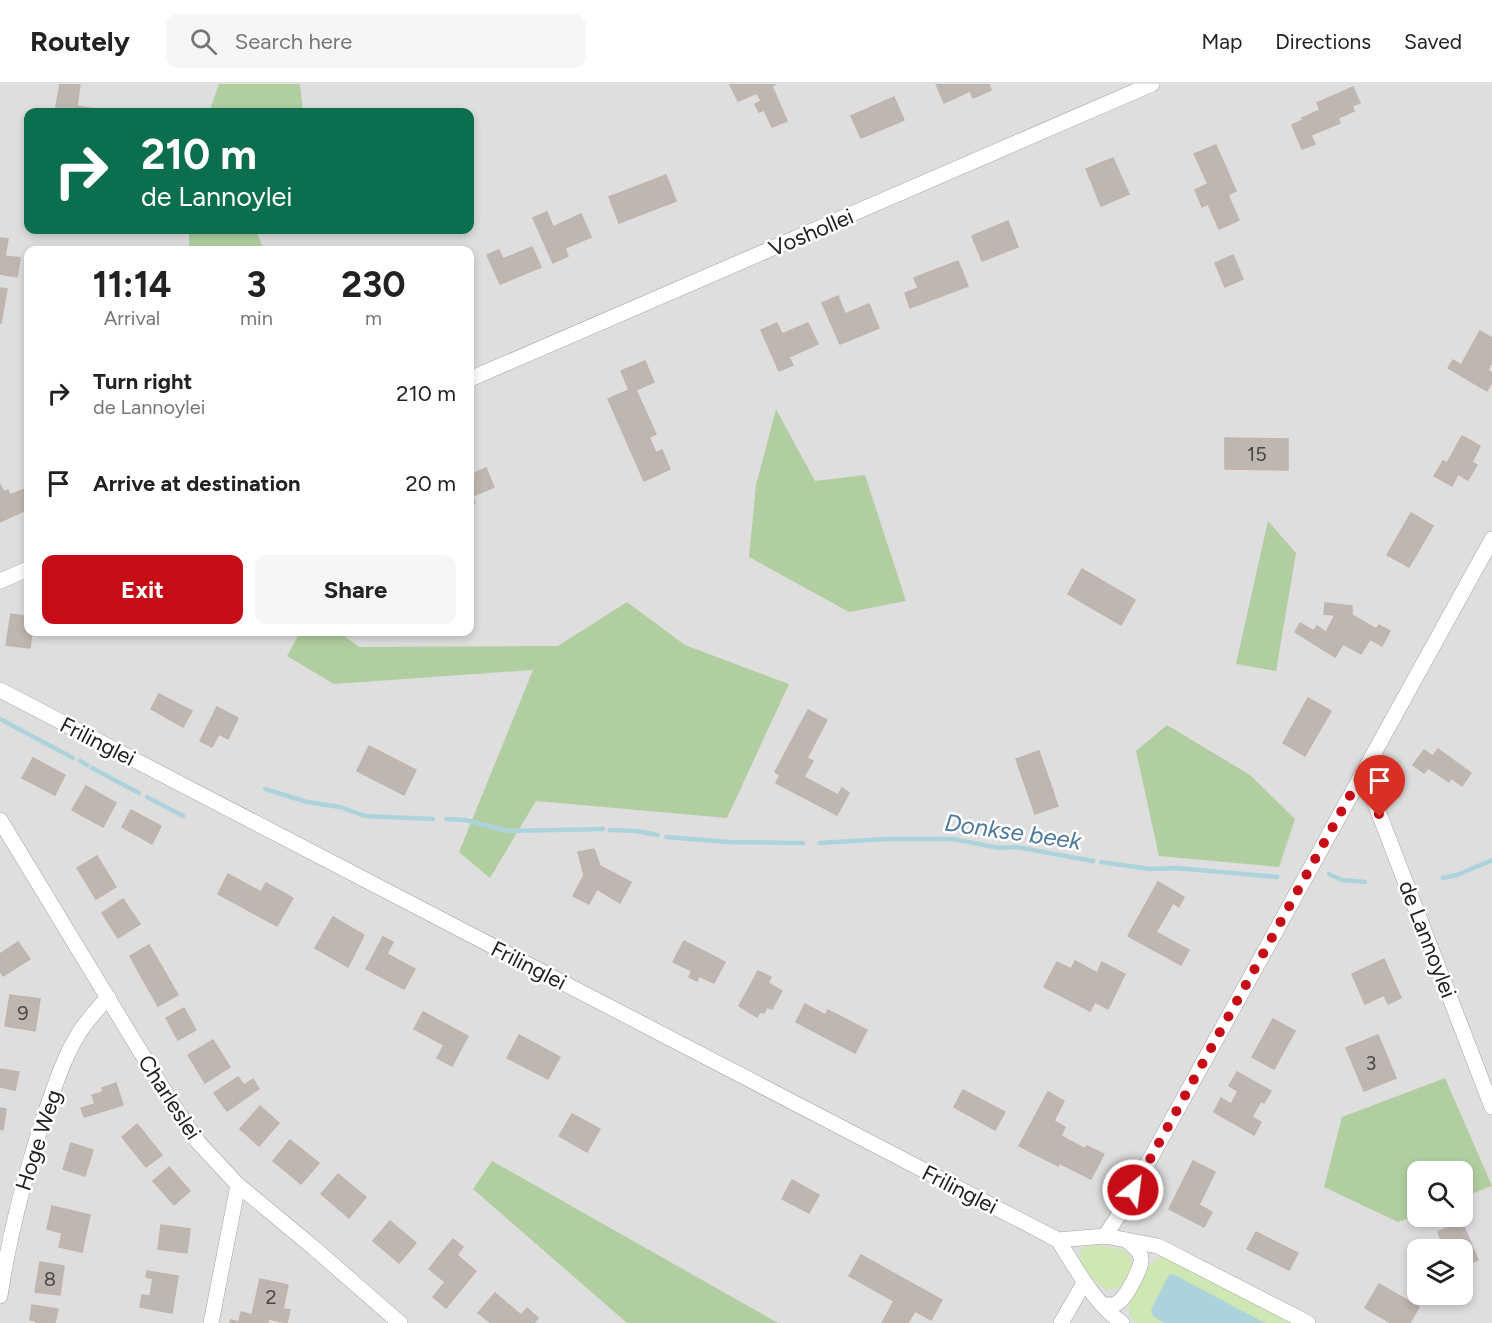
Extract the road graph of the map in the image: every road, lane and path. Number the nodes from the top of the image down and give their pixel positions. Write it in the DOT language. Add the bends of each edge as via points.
graph roads {
  1 [pos="1152,84"];
  2 [pos="474,377"];
  3 [pos="1492,539"];
  4 [pos="24,571"];
  5 [pos="0,581"];
  6 [pos="0,690"];
  7 [pos="1363,772"];
  8 [pos="0,819"];
  9 [pos="108,997"];
  10 [pos="1492,1107"];
  11 [pos="238,1185"];
  12 [pos="1105,1236"];
  13 [pos="1058,1240"];
  14 [pos="1126,1240"];
  15 [pos="1084,1283"];
  16 [pos="0,1296"];
  17 [pos="1102,1305"];
  18 [pos="211,1323"];
  19 [pos="400,1323"];
  20 [pos="1061,1323"];
  21 [pos="1122,1323"];
  22 [pos="1308,1323"];
  1 -- 2 [label="street, Voshollei"];
  3 -- 7 [label="street"];
  4 -- 5 [label="street"];
  6 -- 13 [label="street, Frilinglei"];
  7 -- 10 [label="street, de Lannoylei"];
  7 -- 12 [label="street"];
  8 -- 9 [label="street, Charleslei"];
  9 -- 11 [label="street, Charleslei" via="198,1142"];
  9 -- 16 [label="street, Hoge Weg" via="79,1032 57,1080 17,1206"];
  11 -- 18 [label="street"];
  11 -- 19 [label="street, Charleslei"];
  12 -- 13 [label="street"];
  12 -- 14 [label="street"];
  13 -- 15 [label="street"];
  14 -- 17 [label="street" via="1137,1249 1141,1264 1120,1301"];
  14 -- 22 [label="street" via="1158,1246"];
  15 -- 17 [label="street"];
  15 -- 20 [label="street"];
  17 -- 21 [label="street"];
}
